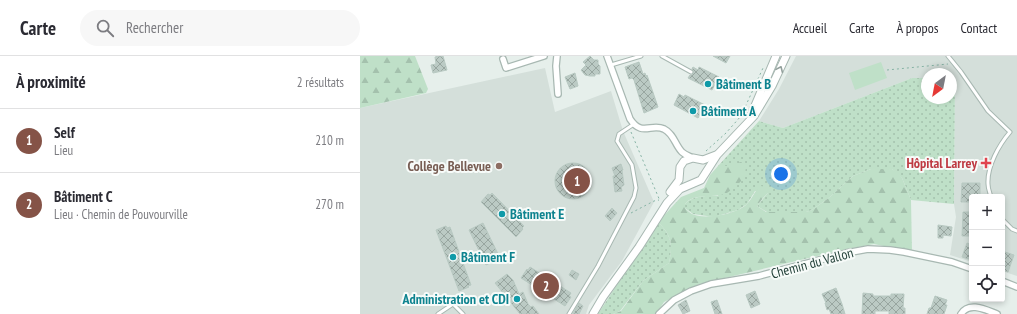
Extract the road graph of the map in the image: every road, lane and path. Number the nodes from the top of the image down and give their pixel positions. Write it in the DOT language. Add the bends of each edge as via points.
graph roads {
  1 [pos="544,56"];
  2 [pos="557,56"];
  3 [pos="607,56"];
  4 [pos="623,56"];
  5 [pos="642,56"];
  6 [pos="662,56"];
  7 [pos="776,56"];
  8 [pos="786,56"];
  9 [pos="948,56"];
  10 [pos="503,59"];
  11 [pos="621,62"];
  12 [pos="765,63"];
  13 [pos="954,63"];
  14 [pos="612,65"];
  15 [pos="887,70"];
  16 [pos="691,72"];
  17 [pos="558,94"];
  18 [pos="634,124"];
  19 [pos="745,126"];
  20 [pos="682,151"];
  21 [pos="717,155"];
  22 [pos="698,158"];
  23 [pos="682,163"];
  24 [pos="704,172"];
  25 [pos="680,175"];
  26 [pos="691,183"];
  27 [pos="990,194"];
  28 [pos="659,199"];
  29 [pos="623,218"];
  30 [pos="1005,222"];
  31 [pos="650,229"];
  32 [pos="1017,231"];
  33 [pos="969,268"];
  34 [pos="1005,281"];
  35 [pos="1005,281"];
  36 [pos="1017,283"];
  37 [pos="1017,287"];
  38 [pos="438,314"];
  39 [pos="463,314"];
  40 [pos="569,314"];
  41 [pos="593,314"];
  42 [pos="659,314"];
  43 [pos="961,314"];
  44 [pos="997,314"];
  1 -- 10 [label="street" via="506,68"];
  2 -- 17 [label="street"];
  3 -- 14 [label="street"];
  4 -- 11 [label="lane"];
  5 -- 11 [label="lane"];
  6 -- 16 [label="lane"];
  7 -- 19 [label="street"];
  19 -- 8 [label="street, one-way" via="763,102"];
  9 -- 13 [label="lane"];
  11 -- 14 [label="lane"];
  12 -- 22 [label="path" via="741,116"];
  13 -- 15 [label="path"];
  13 -- 27 [label="lane" via="988,110 1010,132 1001,143 992,164 988,184"];
  14 -- 18 [label="street" via="630,119"];
  18 -- 20 [label="street" via="643,130 666,130 672,134"];
  18 -- 29 [label="lane" via="619,134 617,141 632,166 636,188"];
  19 -- 21 [label="street"];
  20 -- 22 [label="street"];
  20 -- 23 [label="street"];
  21 -- 22 [label="street" via="703,160"];
  21 -- 24 [label="street"];
  22 -- 23 [label="street" via="687,159"];
  22 -- 24 [label="street" via="703,164"];
  23 -- 25 [label="street"];
  24 -- 26 [label="street" via="699,181"];
  25 -- 26 [label="street"];
  25 -- 31 [label="street" via="676,186 662,203"];
  26 -- 31 [label="street" via="673,196"];
  28 -- 29 [label="path"];
  29 -- 40 [label="lane"];
  30 -- 32 [label="lane"];
  31 -- 41 [label="street"];
  33 -- 42 [label="street, Chemin du Vallon" via="952,262 878,248 859,250 764,275 711,284 674,300"];
  34 -- 36 [label="street"];
  35 -- 37 [label="street"];
  38 -- 39 [label="lane" via="453,304"];
  43 -- 44 [label="street" via="969,307"];
}
